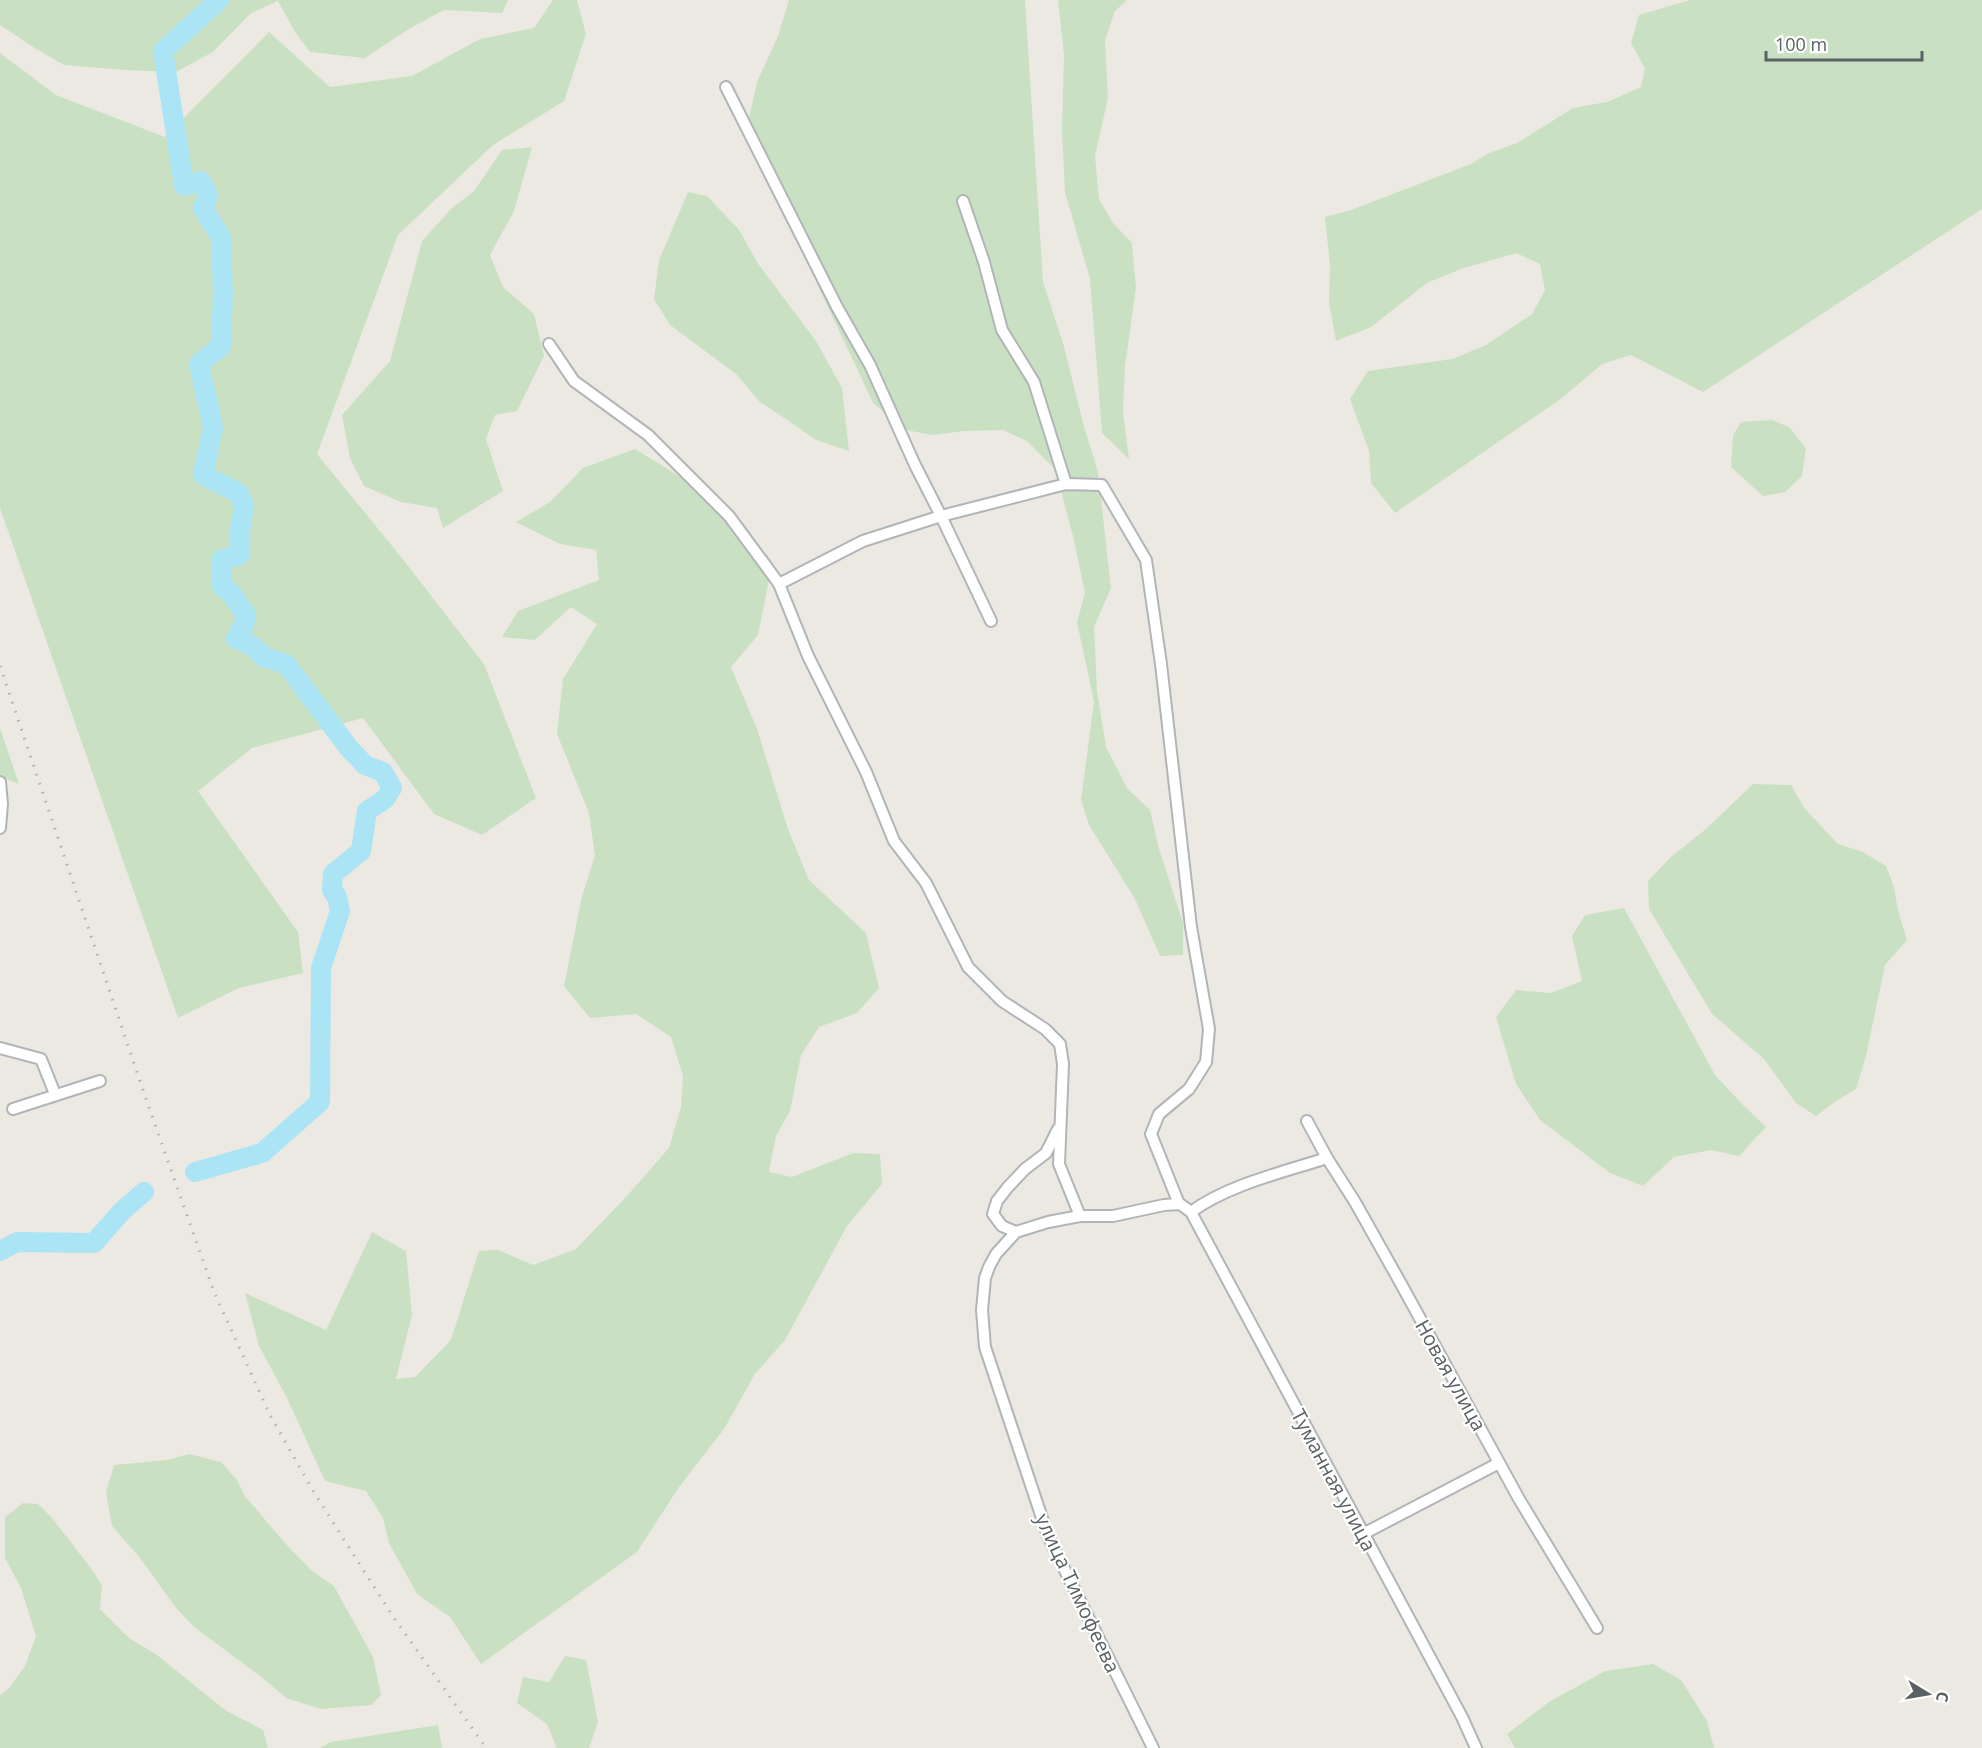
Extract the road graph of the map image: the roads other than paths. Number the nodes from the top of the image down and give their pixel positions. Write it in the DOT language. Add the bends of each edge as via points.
graph roads {
  1 [pos="726,87"];
  2 [pos="963,201"];
  3 [pos="549,344"];
  4 [pos="1066,484"];
  5 [pos="941,516"];
  6 [pos="779,584"];
  7 [pos="991,621"];
  8 [pos="0,782"];
  9 [pos="0,828"];
  10 [pos="0,1048"];
  11 [pos="100,1081"];
  12 [pos="56,1094"];
  13 [pos="13,1109"];
  14 [pos="1307,1121"];
  15 [pos="1060,1123"];
  16 [pos="1327,1158"];
  17 [pos="1179,1204"];
  18 [pos="1191,1212"];
  19 [pos="1080,1216"];
  20 [pos="1016,1232"];
  21 [pos="1499,1463"];
  22 [pos="1363,1534"];
  23 [pos="1598,1628"];
  24 [pos="1153,1748"];
  25 [pos="1476,1748"];
  1 -- 5 [label="street" via="870,365"];
  2 -- 4 [label="street" via="1002,330 1034,382"];
  3 -- 6 [label="street" via="574,381 648,435 729,516"];
  4 -- 5 [label="street"];
  4 -- 17 [label="street" via="1102,485 1146,560 1191,927 1209,1029 1206,1062 1189,1089 1159,1114 1151,1134"];
  5 -- 6 [label="street" via="863,541"];
  5 -- 7 [label="street"];
  6 -- 15 [label="street" via="894,841 926,883 968,967 1002,1001 1045,1029 1060,1044"];
  8 -- 9 [label="street"];
  10 -- 12 [label="street" via="41,1059"];
  11 -- 12 [label="street"];
  12 -- 13 [label="street"];
  14 -- 16 [label="street, Новая улица"];
  15 -- 19 [label="street" via="1059,1164"];
  15 -- 20 [label="street" via="1046,1153 1025,1168 997,1201 993,1214 1002,1226"];
  16 -- 18 [label="street" via="1232,1190"];
  16 -- 21 [label="street, Новая улица"];
  17 -- 18 [label="street"];
  17 -- 19 [label="street" via="1113,1216"];
  18 -- 22 [label="street, Туманная улица"];
  19 -- 20 [label="street"];
  20 -- 24 [label="street, улица Тимофеева" via="996,1254 984,1278 985,1347 1048,1536"];
  21 -- 22 [label="street"];
  21 -- 23 [label="street, Новая улица"];
  22 -- 25 [label="street, Туманная улица"];
}
